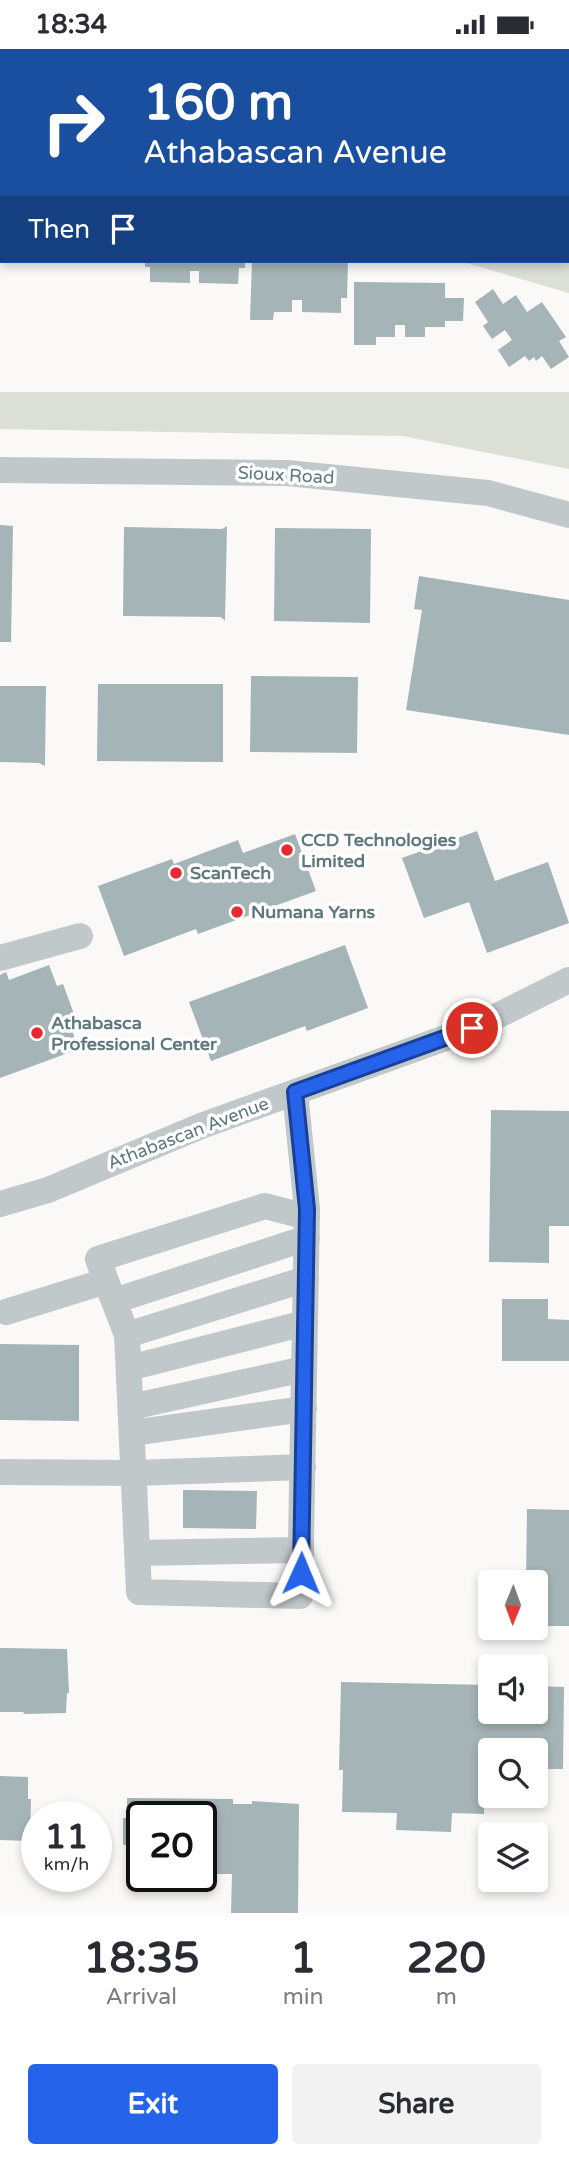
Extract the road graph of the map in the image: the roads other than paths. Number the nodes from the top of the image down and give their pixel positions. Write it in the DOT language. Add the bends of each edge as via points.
graph roads {
  1 [pos="0,470"];
  2 [pos="569,515"];
  3 [pos="80,936"];
  4 [pos="0,958"];
  5 [pos="569,980"];
  6 [pos="295,1092"];
  7 [pos="0,1204"];
  8 [pos="307,1227"];
  9 [pos="306,1279"];
  10 [pos="110,1291"];
  11 [pos="6,1312"];
  12 [pos="305,1323"];
  13 [pos="127,1335"];
  14 [pos="128,1368"];
  15 [pos="304,1369"];
  16 [pos="304,1409"];
  17 [pos="132,1420"];
  18 [pos="303,1467"];
  19 [pos="0,1472"];
  20 [pos="134,1473"];
  21 [pos="301,1550"];
  22 [pos="137,1553"];
  1 -- 2 [label="street, Sioux Road" via="287,473 488,493"];
  3 -- 4 [label="street"];
  5 -- 6 [label="street, Athabascan Avenue" via="472,1028"];
  6 -- 7 [label="street, Athabascan Avenue" via="48,1190"];
  6 -- 8 [label="street"];
  8 -- 9 [label="street"];
  8 -- 10 [label="street"];
  8 -- 10 [label="street" via="265,1206 98,1259"];
  9 -- 12 [label="street"];
  9 -- 13 [label="street"];
  10 -- 11 [label="street"];
  10 -- 13 [label="street"];
  12 -- 14 [label="street"];
  12 -- 15 [label="street"];
  13 -- 14 [label="street"];
  14 -- 17 [label="street"];
  15 -- 16 [label="street"];
  15 -- 17 [label="street"];
  16 -- 17 [label="street"];
  16 -- 18 [label="street"];
  17 -- 20 [label="street"];
  18 -- 20 [label="street"];
  18 -- 21 [label="street"];
  19 -- 20 [label="street"];
  20 -- 22 [label="street"];
  21 -- 22 [label="street"];
  21 -- 22 [label="street" via="300,1596 139,1593"];
}
